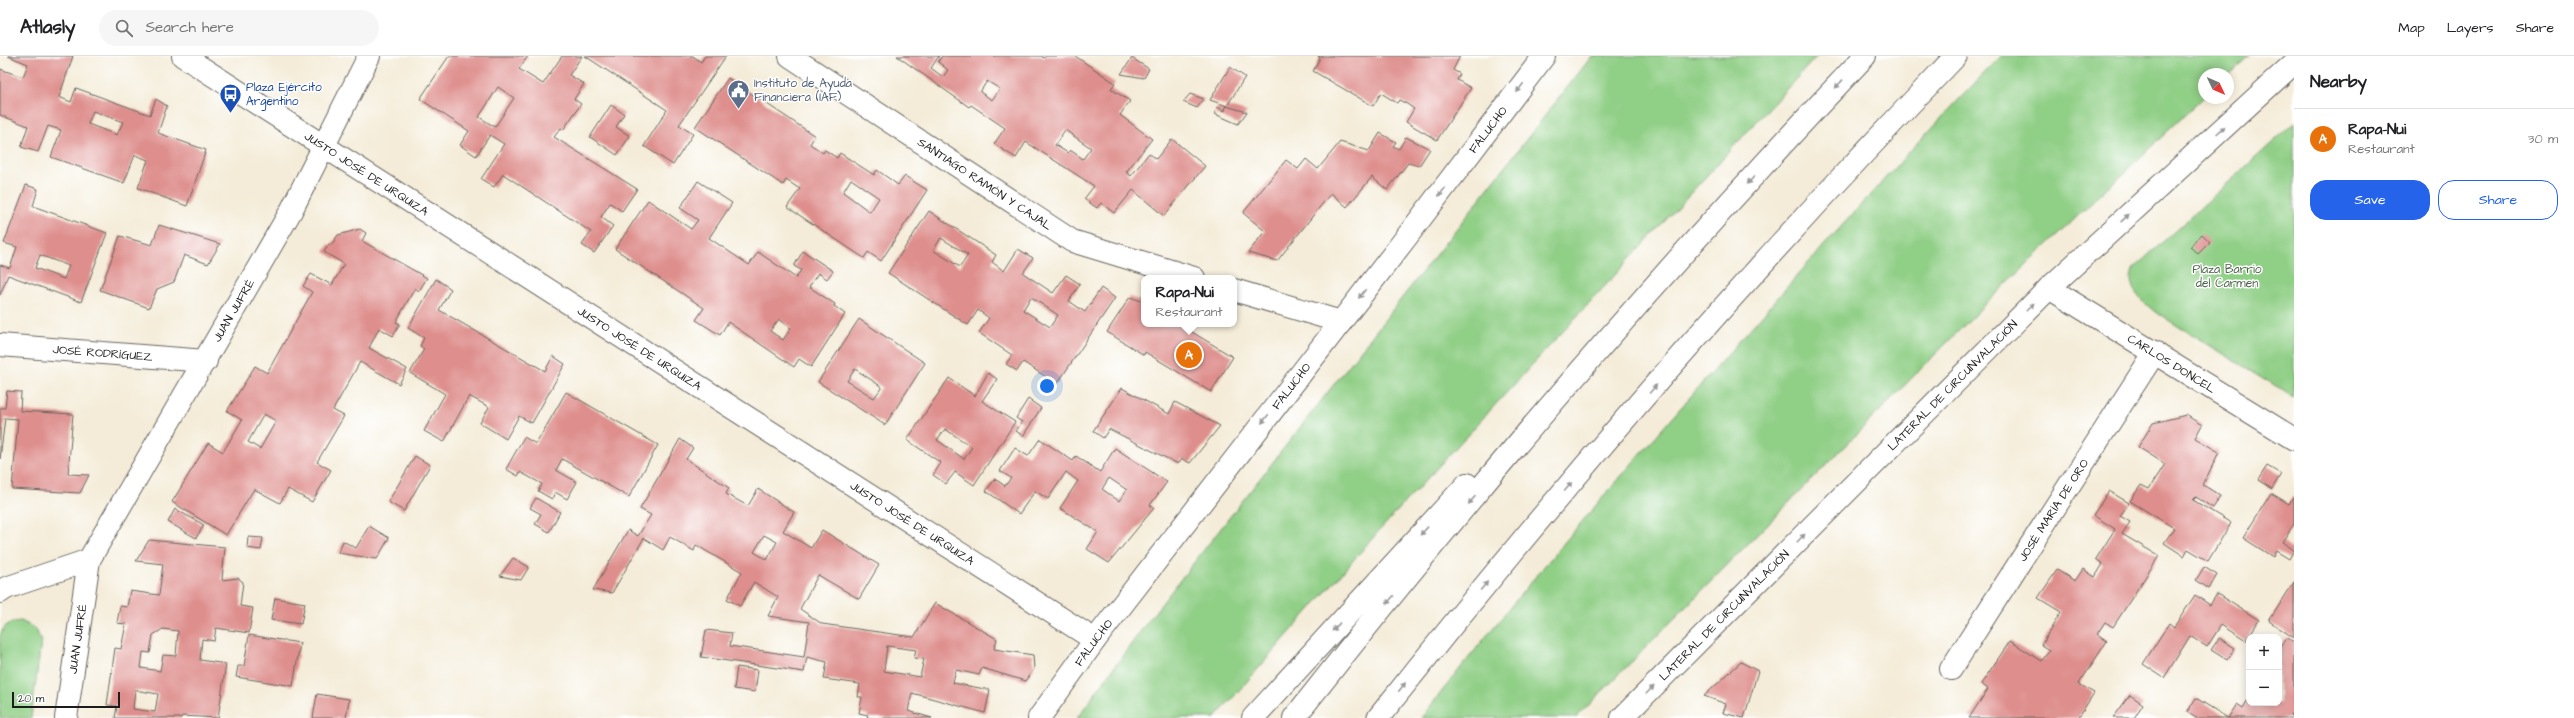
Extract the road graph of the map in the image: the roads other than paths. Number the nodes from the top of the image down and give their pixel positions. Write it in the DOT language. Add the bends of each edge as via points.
graph roads {
  1 [pos="183,56"];
  2 [pos="368,56"];
  3 [pos="790,56"];
  4 [pos="1544,56"];
  5 [pos="1865,56"];
  6 [pos="1956,56"];
  7 [pos="2294,63"];
  8 [pos="325,147"];
  9 [pos="1184,275"];
  10 [pos="1662,278"];
  11 [pos="2049,288"];
  12 [pos="1237,291"];
  13 [pos="1341,322"];
  14 [pos="0,345"];
  15 [pos="2155,352"];
  16 [pos="206,361"];
  17 [pos="2294,438"];
  18 [pos="89,560"];
  19 [pos="0,592"];
  20 [pos="1095,640"];
  21 [pos="1951,669"];
  22 [pos="66,718"];
  23 [pos="1040,718"];
  24 [pos="1253,718"];
  25 [pos="1294,718"];
  26 [pos="1378,718"];
  27 [pos="1622,718"];
  1 -- 8 [label="main road, JUSTO JOSÉ DE URQUIZA"];
  2 -- 8 [label="main road, JUAN JUFRÉ"];
  3 -- 9 [label="main road, SANTIAGO RAMÓN Y CAJAL" via="1072,241"];
  4 -- 13 [label="main road, FALUCHO, one-way"];
  5 -- 10 [label="main road, one-way"];
  26 -- 6 [label="main road, one-way" via="1544,514 1723,308 1836,182"];
  11 -- 7 [label="main road, LATERAL DE CIRCUNVALACIÓN, one-way"];
  8 -- 16 [label="main road, JUAN JUFRÉ"];
  8 -- 20 [label="main road, JUSTO JOSÉ DE URQUIZA"];
  10 -- 24 [label="main road, one-way" via="1536,409"];
  10 -- 25 [label="main road, one-way" via="1498,469"];
  11 -- 15 [label="main road, CARLOS DONCEL"];
  27 -- 11 [label="main road, LATERAL DE CIRCUNVALACIÓN, one-way"];
  12 -- 13 [label="main road"];
  13 -- 20 [label="main road, FALUCHO, one-way"];
  14 -- 16 [label="main road, JOSÉ RODRÍGUEZ"];
  15 -- 17 [label="main road, CARLOS DONCEL"];
  15 -- 21 [label="main road, JOSÉ MARÍA DE ORO"];
  16 -- 18 [label="main road, JUAN JUFRÉ"];
  18 -- 19 [label="main road"];
  18 -- 22 [label="main road, JUAN JUFRÉ"];
  20 -- 23 [label="main road, FALUCHO"];
}
